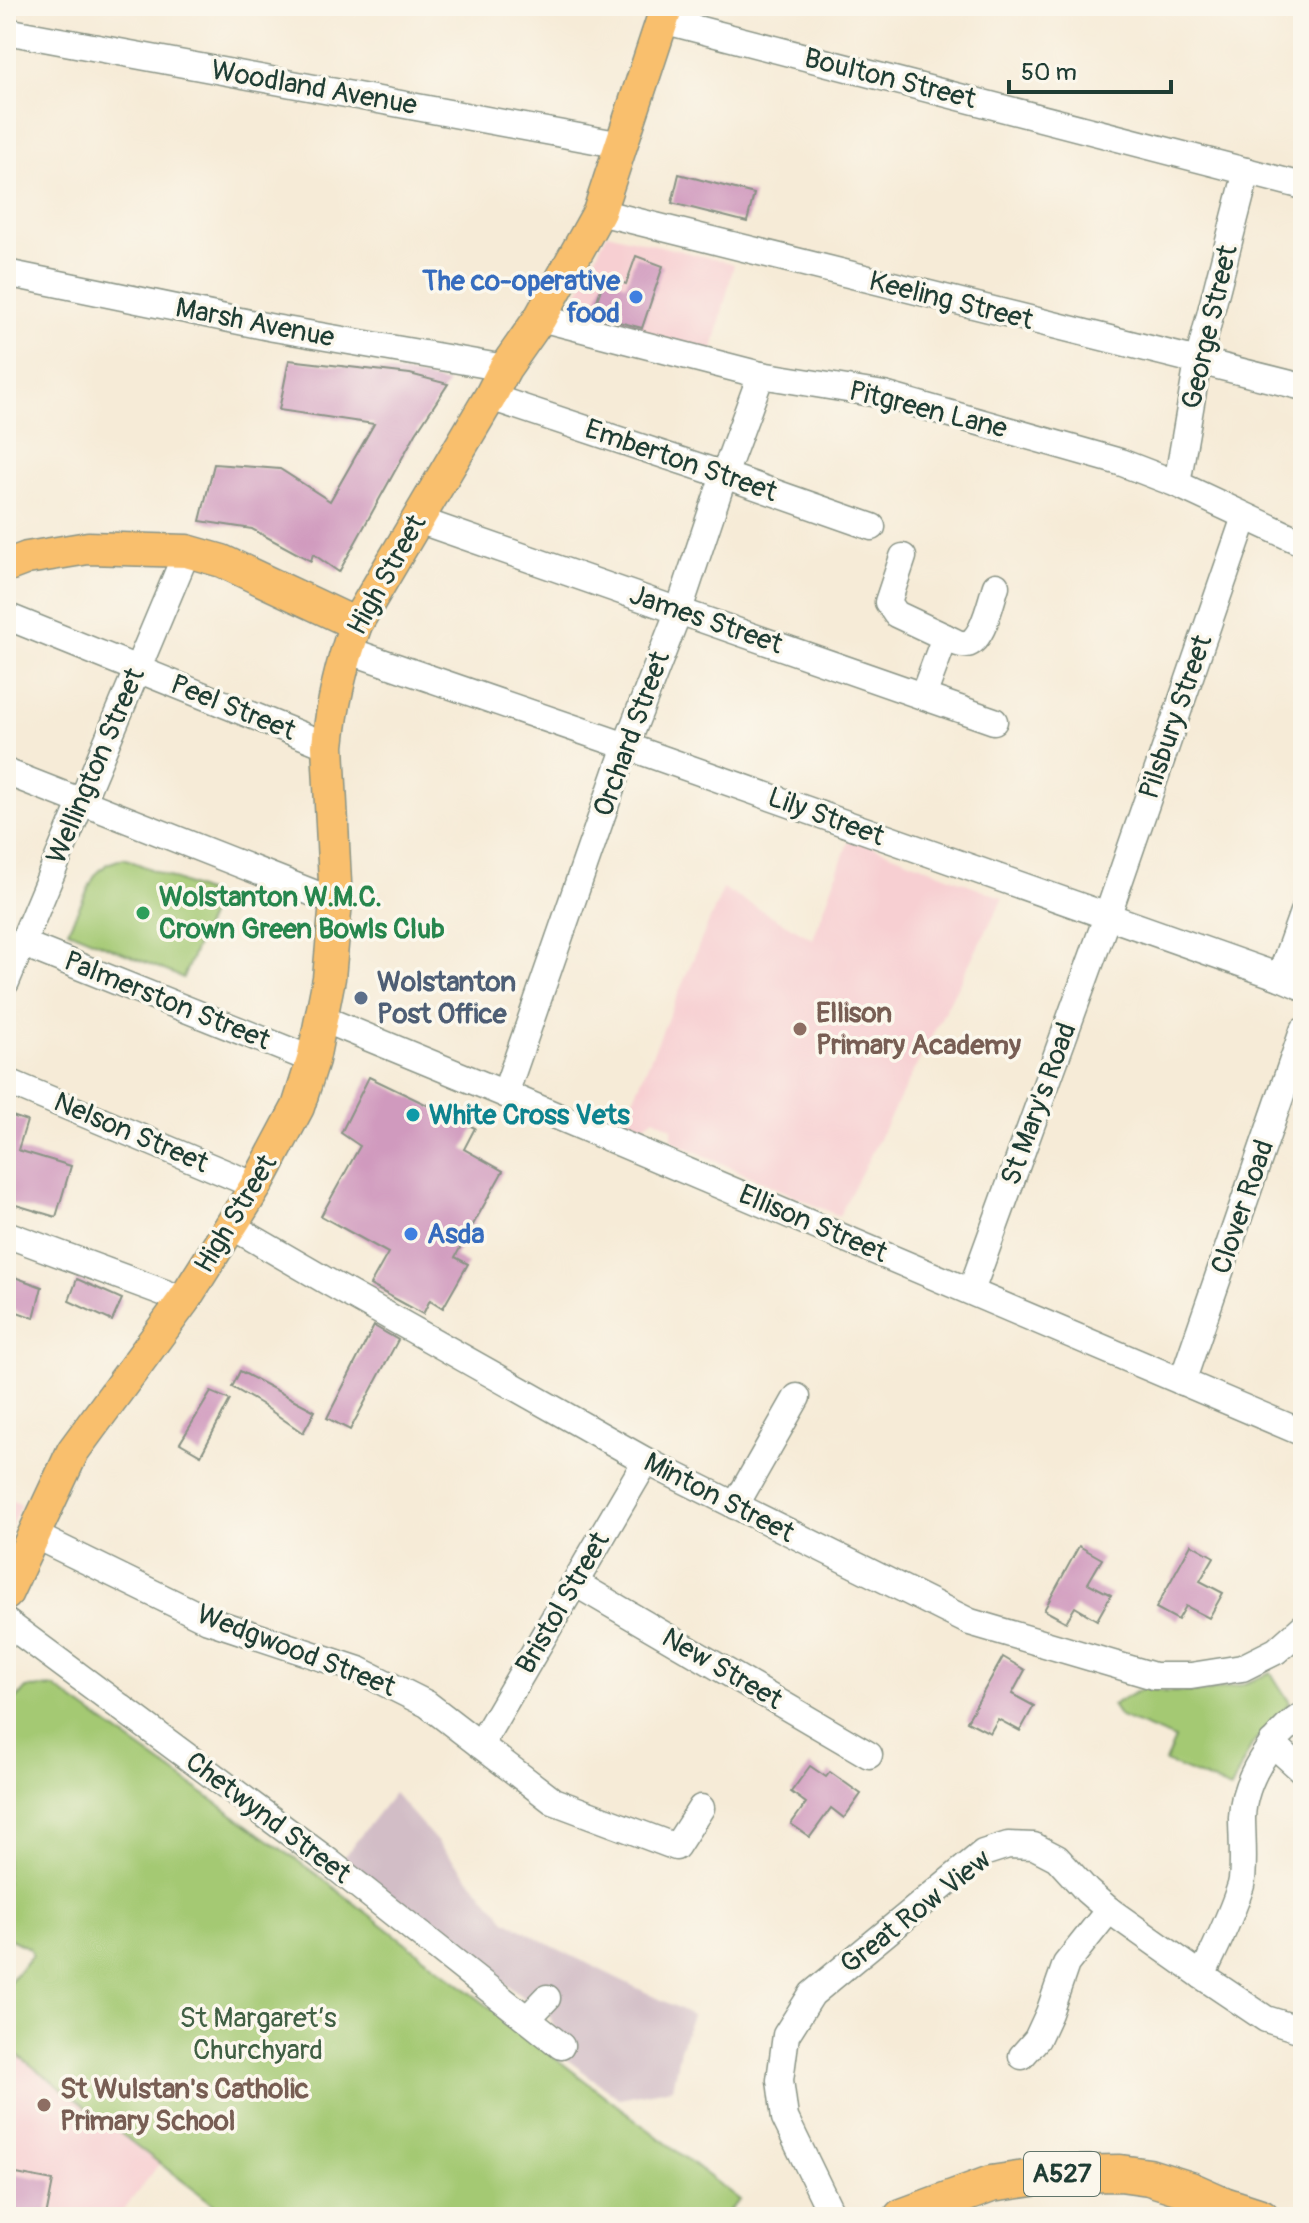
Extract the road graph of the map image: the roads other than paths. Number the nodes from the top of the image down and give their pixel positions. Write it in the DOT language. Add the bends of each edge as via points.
graph roads {
  1 [pos="664,13"];
  2 [pos="6,31"];
  3 [pos="622,145"];
  4 [pos="1247,171"];
  5 [pos="1303,186"];
  6 [pos="599,212"];
  7 [pos="6,273"];
  8 [pos="540,318"];
  9 [pos="1198,362"];
  10 [pos="505,368"];
  11 [pos="761,375"];
  12 [pos="1303,387"];
  13 [pos="490,397"];
  14 [pos="724,475"];
  15 [pos="1177,484"];
  16 [pos="1245,517"];
  17 [pos="418,520"];
  18 [pos="872,527"];
  19 [pos="1303,543"];
  20 [pos="187,551"];
  21 [pos="903,557"];
  22 [pos="6,566"];
  23 [pos="996,586"];
  24 [pos="679,610"];
  25 [pos="6,616"];
  26 [pos="351,637"];
  27 [pos="945,637"];
  28 [pos="137,670"];
  29 [pos="923,696"];
  30 [pos="994,721"];
  31 [pos="328,746"];
  32 [pos="626,746"];
  33 [pos="6,772"];
  34 [pos="82,802"];
  35 [pos="336,902"];
  36 [pos="1303,912"];
  37 [pos="1107,917"];
  38 [pos="21,943"];
  39 [pos="6,982"];
  40 [pos="1292,982"];
  41 [pos="321,1018"];
  42 [pos="1303,1031"];
  43 [pos="313,1060"];
  44 [pos="6,1081"];
  45 [pos="505,1094"];
  46 [pos="256,1186"];
  47 [pos="230,1225"];
  48 [pos="6,1234"];
  49 [pos="971,1291"];
  50 [pos="184,1300"];
  51 [pos="1182,1382"];
  52 [pos="797,1397"];
  53 [pos="1303,1433"];
  54 [pos="646,1461"];
  55 [pos="735,1506"];
  56 [pos="34,1535"];
  57 [pos="575,1583"];
  58 [pos="6,1594"];
  59 [pos="6,1622"];
  60 [pos="1303,1627"];
  61 [pos="1303,1715"];
  62 [pos="1272,1743"];
  63 [pos="480,1745"];
  64 [pos="869,1755"];
  65 [pos="1303,1771"];
  66 [pos="701,1808"];
  67 [pos="1109,1910"];
  68 [pos="1202,1976"];
  69 [pos="547,1998"];
  70 [pos="527,2019"];
  71 [pos="1303,2026"];
  72 [pos="561,2046"];
  73 [pos="1022,2056"];
  74 [pos="1230,2211"];
  75 [pos="833,2217"];
  76 [pos="902,2217"];
  77 [pos="1261,2217"];
  1 -- 3 [label="main road, High Street"];
  1 -- 4 [label="street, Boulton Street"];
  2 -- 3 [label="street, Woodland Avenue"];
  3 -- 6 [label="main road, High Street"];
  4 -- 5 [label="street, Boulton Street"];
  4 -- 9 [label="street, George Street"];
  6 -- 8 [label="main road, High Street"];
  6 -- 9 [label="street, Keeling Street"];
  7 -- 10 [label="street, Marsh Avenue"];
  8 -- 10 [label="main road, High Street"];
  8 -- 11 [label="street, Pitgreen Lane"];
  9 -- 12 [label="street, Keeling Street"];
  9 -- 15 [label="street, George Street"];
  10 -- 13 [label="main road, High Street"];
  11 -- 14 [label="street, Orchard Street"];
  11 -- 15 [label="street, Pitgreen Lane" via="884,395 1120,462"];
  13 -- 14 [label="street, Emberton Street"];
  13 -- 17 [label="main road, High Street"];
  14 -- 18 [label="street, Emberton Street"];
  14 -- 24 [label="street, Orchard Street"];
  15 -- 16 [label="street, Pitgreen Lane"];
  16 -- 19 [label="street, Pitgreen Lane"];
  16 -- 37 [label="street, Pilsbury Street"];
  17 -- 24 [label="street, James Street"];
  17 -- 26 [label="main road, High Street"];
  20 -- 22 [label="main road" via="88,548"];
  20 -- 26 [label="main road" via="222,561"];
  20 -- 28 [label="street, Wellington Street"];
  21 -- 27 [label="street" via="888,602 896,614"];
  23 -- 27 [label="street" via="972,643"];
  24 -- 29 [label="street, James Street"];
  24 -- 32 [label="street, Orchard Street"];
  25 -- 28 [label="street, Peel Street"];
  26 -- 31 [label="main road, High Street"];
  26 -- 32 [label="street, Lily Street"];
  27 -- 29 [label="street"];
  28 -- 31 [label="street, Peel Street"];
  28 -- 34 [label="street, Wellington Street"];
  29 -- 30 [label="street, James Street"];
  31 -- 35 [label="main road, High Street"];
  32 -- 37 [label="street, Lily Street"];
  32 -- 45 [label="street, Orchard Street"];
  33 -- 34 [label="street"];
  34 -- 35 [label="street"];
  34 -- 38 [label="street, Wellington Street"];
  35 -- 41 [label="main road, High Street"];
  36 -- 40 [label="street"];
  37 -- 40 [label="street, Lily Street"];
  37 -- 49 [label="street, St Mary's Road"];
  38 -- 39 [label="street, Wellington Street"];
  38 -- 43 [label="street, Palmerston Street"];
  41 -- 43 [label="main road, High Street"];
  41 -- 45 [label="street, Ellison Street"];
  42 -- 51 [label="street, Clover Road"];
  43 -- 46 [label="main road, High Street" via="298,1107"];
  44 -- 46 [label="street, Nelson Street"];
  45 -- 49 [label="street, Ellison Street"];
  46 -- 47 [label="main road, High Street"];
  47 -- 50 [label="main road, High Street"];
  47 -- 54 [label="street, Minton Street"];
  48 -- 50 [label="street"];
  49 -- 51 [label="street, Ellison Street"];
  50 -- 56 [label="main road, High Street" via="73,1451"];
  51 -- 53 [label="street, Ellison Street"];
  52 -- 55 [label="street"];
  54 -- 55 [label="street, Minton Street"];
  54 -- 57 [label="street, Bristol Street"];
  55 -- 60 [label="street, Minton Street" via="970,1622 1154,1676 1242,1668 1276,1651"];
  56 -- 58 [label="main road, High Street"];
  56 -- 63 [label="street, Wedgwood Street" via="208,1620 359,1670 427,1704"];
  57 -- 63 [label="street, Bristol Street"];
  57 -- 64 [label="street, New Street"];
  59 -- 70 [label="street, Chetwynd Street" via="329,1862"];
  61 -- 62 [label="street"];
  62 -- 65 [label="street"];
  62 -- 68 [label="street" via="1254,1771 1242,1812 1242,1883"];
  63 -- 66 [label="street, Wedgwood Street" via="553,1801 676,1847"];
  67 -- 68 [label="street, Great Row View"];
  67 -- 73 [label="street" via="1066,1964 1037,2039"];
  67 -- 75 [label="street, Great Row View" via="1057,1858 1034,1846 1008,1845 983,1853 812,1994 786,2035 780,2080 785,2118"];
  68 -- 71 [label="street, Great Row View" via="1266,2019"];
  69 -- 70 [label="street"];
  70 -- 72 [label="street, Chetwynd Street"];
  74 -- 76 [label="highway, A527" via="1149,2177 1060,2174 991,2184"];
  74 -- 77 [label="highway, A527"];
}
